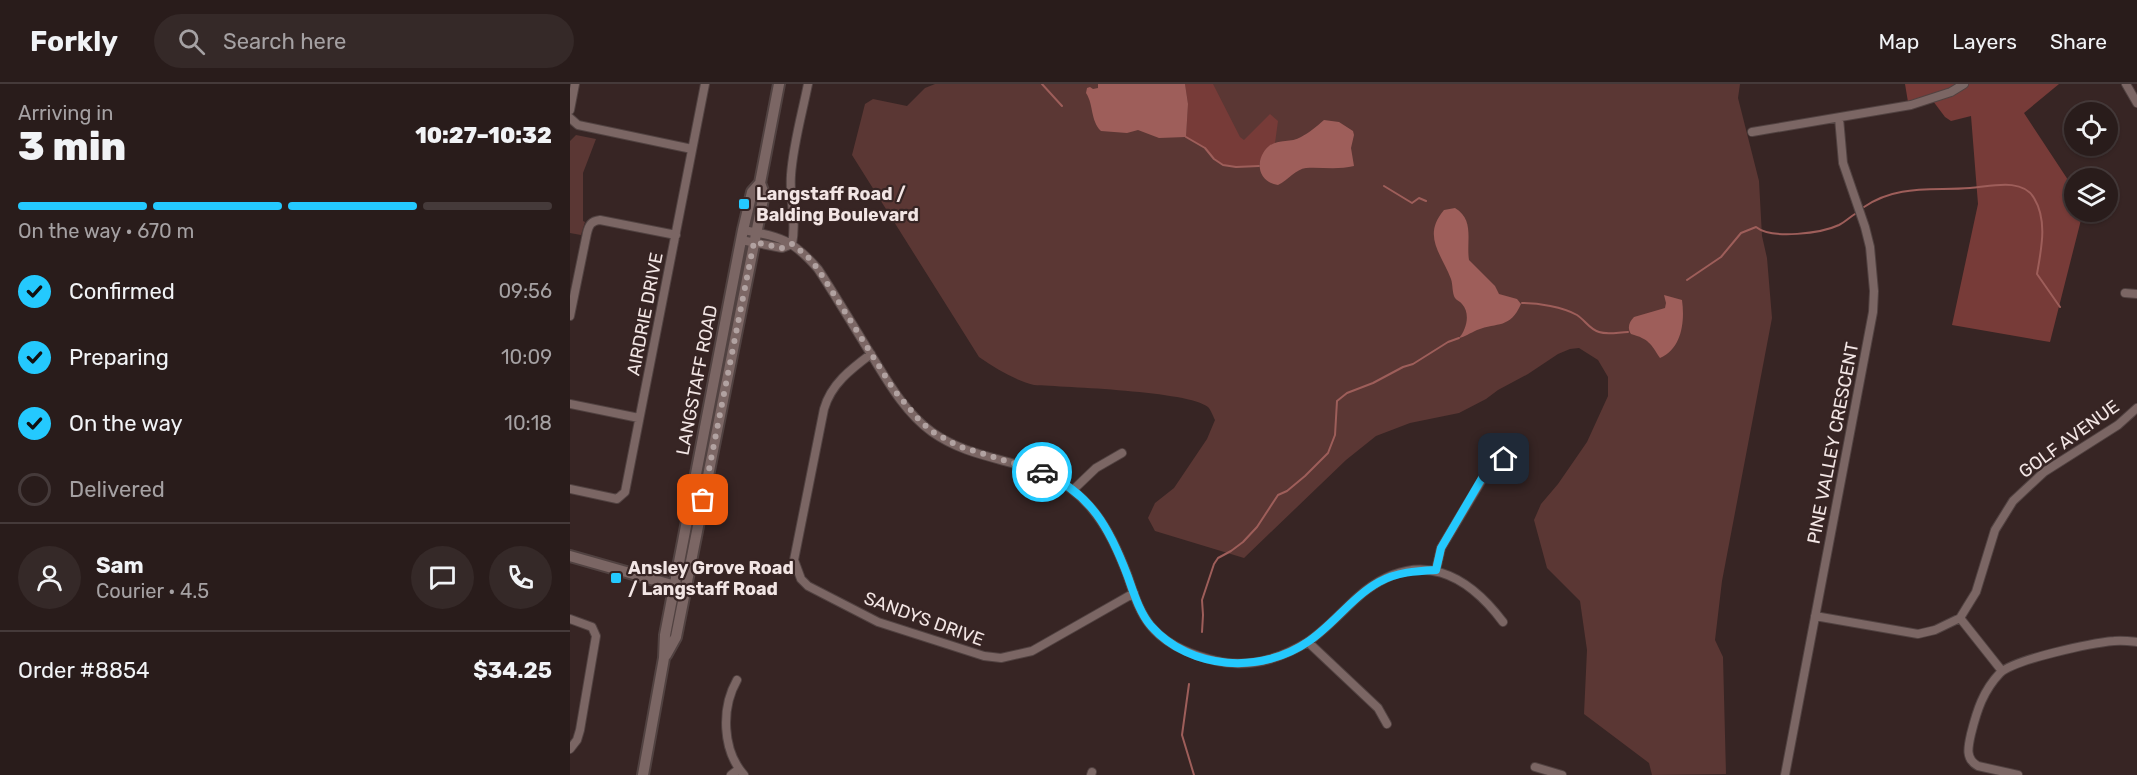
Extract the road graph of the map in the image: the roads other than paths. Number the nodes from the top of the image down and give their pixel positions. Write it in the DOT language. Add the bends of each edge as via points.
graph roads {
  1 [pos="576,84"];
  2 [pos="705,84"];
  3 [pos="779,84"];
  4 [pos="808,84"];
  5 [pos="1964,84"];
  6 [pos="2126,84"];
  7 [pos="2137,103"];
  8 [pos="570,110"];
  9 [pos="570,118"];
  10 [pos="1839,118"];
  11 [pos="1752,132"];
  12 [pos="692,149"];
  13 [pos="760,183"];
  14 [pos="675,235"];
  15 [pos="742,235"];
  16 [pos="755,237"];
  17 [pos="792,244"];
  18 [pos="2125,293"];
  19 [pos="2137,294"];
  20 [pos="570,316"];
  21 [pos="871,354"];
  22 [pos="570,404"];
  23 [pos="2137,408"];
  24 [pos="639,418"];
  25 [pos="1122,453"];
  26 [pos="1512,456"];
  27 [pos="570,489"];
  28 [pos="1074,489"];
  29 [pos="570,556"];
  30 [pos="1436,570"];
  31 [pos="674,585"];
  32 [pos="686,589"];
  33 [pos="1134,593"];
  34 [pos="1815,616"];
  35 [pos="1960,618"];
  36 [pos="570,619"];
  37 [pos="1503,622"];
  38 [pos="1308,642"];
  39 [pos="2137,642"];
  40 [pos="664,658"];
  41 [pos="2002,671"];
  42 [pos="736,680"];
  43 [pos="1388,724"];
  44 [pos="570,749"];
  45 [pos="1535,767"];
  46 [pos="742,772"];
  47 [pos="643,775"];
  48 [pos="731,775"];
  49 [pos="1562,775"];
  50 [pos="1785,775"];
  51 [pos="2018,775"];
  1 -- 8 [label="street"];
  2 -- 12 [label="street, AIRDRIE DRIVE"];
  3 -- 13 [label="main road, LANGSTAFF ROAD"];
  4 -- 17 [label="street" via="791,174 795,230"];
  5 -- 10 [label="street" via="1920,102"];
  6 -- 7 [label="street"];
  9 -- 12 [label="street" via="578,126"];
  10 -- 11 [label="street"];
  10 -- 34 [label="street, PINE VALLEY CRESCENT" via="1842,164 1868,237 1874,291 1870,331"];
  12 -- 14 [label="street, AIRDRIE DRIVE"];
  13 -- 15 [label="main road, LANGSTAFF ROAD" via="752,192"];
  13 -- 16 [label="main road, LANGSTAFF ROAD" via="764,194"];
  14 -- 20 [label="street" via="594,221 589,225"];
  14 -- 24 [label="street, AIRDRIE DRIVE"];
  15 -- 16 [label="street"];
  15 -- 31 [label="main road, LANGSTAFF ROAD"];
  16 -- 17 [label="street" via="782,248"];
  16 -- 32 [label="main road, LANGSTAFF ROAD"];
  17 -- 21 [label="street" via="818,269"];
  18 -- 19 [label="street"];
  21 -- 28 [label="street" via="909,410 933,432 974,452 1045,473"];
  21 -- 33 [label="street, SANDYS DRIVE" via="838,382 826,400 794,560 808,586 878,622 991,658 1032,651"];
  22 -- 24 [label="street"];
  23 -- 35 [label="street, GOLF AVENUE" via="2118,425 2044,472 2013,501 1995,530 1976,591"];
  24 -- 27 [label="street, AIRDRIE DRIVE" via="623,495 617,500"];
  25 -- 28 [label="street" via="1096,468"];
  26 -- 30 [label="street" via="1485,473 1441,548"];
  28 -- 33 [label="street" via="1112,538"];
  29 -- 31 [label="main road"];
  30 -- 37 [label="street" via="1474,589"];
  30 -- 38 [label="street" via="1397,574 1376,584"];
  31 -- 32 [label="main road"];
  31 -- 40 [label="main road, LANGSTAFF ROAD"];
  32 -- 40 [label="main road, LANGSTAFF ROAD" via="676,637"];
  33 -- 38 [label="street" via="1150,624 1163,637 1208,659 1256,663 1282,656"];
  34 -- 35 [label="street" via="1918,634"];
  34 -- 50 [label="street, PINE VALLEY CRESCENT"];
  35 -- 41 [label="street"];
  36 -- 44 [label="street" via="592,627 596,636 580,730"];
  38 -- 43 [label="street" via="1378,708"];
  39 -- 41 [label="street" via="2101,643 2023,661"];
  40 -- 47 [label="main road, LANGSTAFF ROAD"];
  41 -- 51 [label="street" via="1980,700 1969,757 1978,766"];
  42 -- 46 [label="street" via="730,692 726,725"];
  45 -- 49 [label="street"];
  46 -- 48 [label="street"];
}
